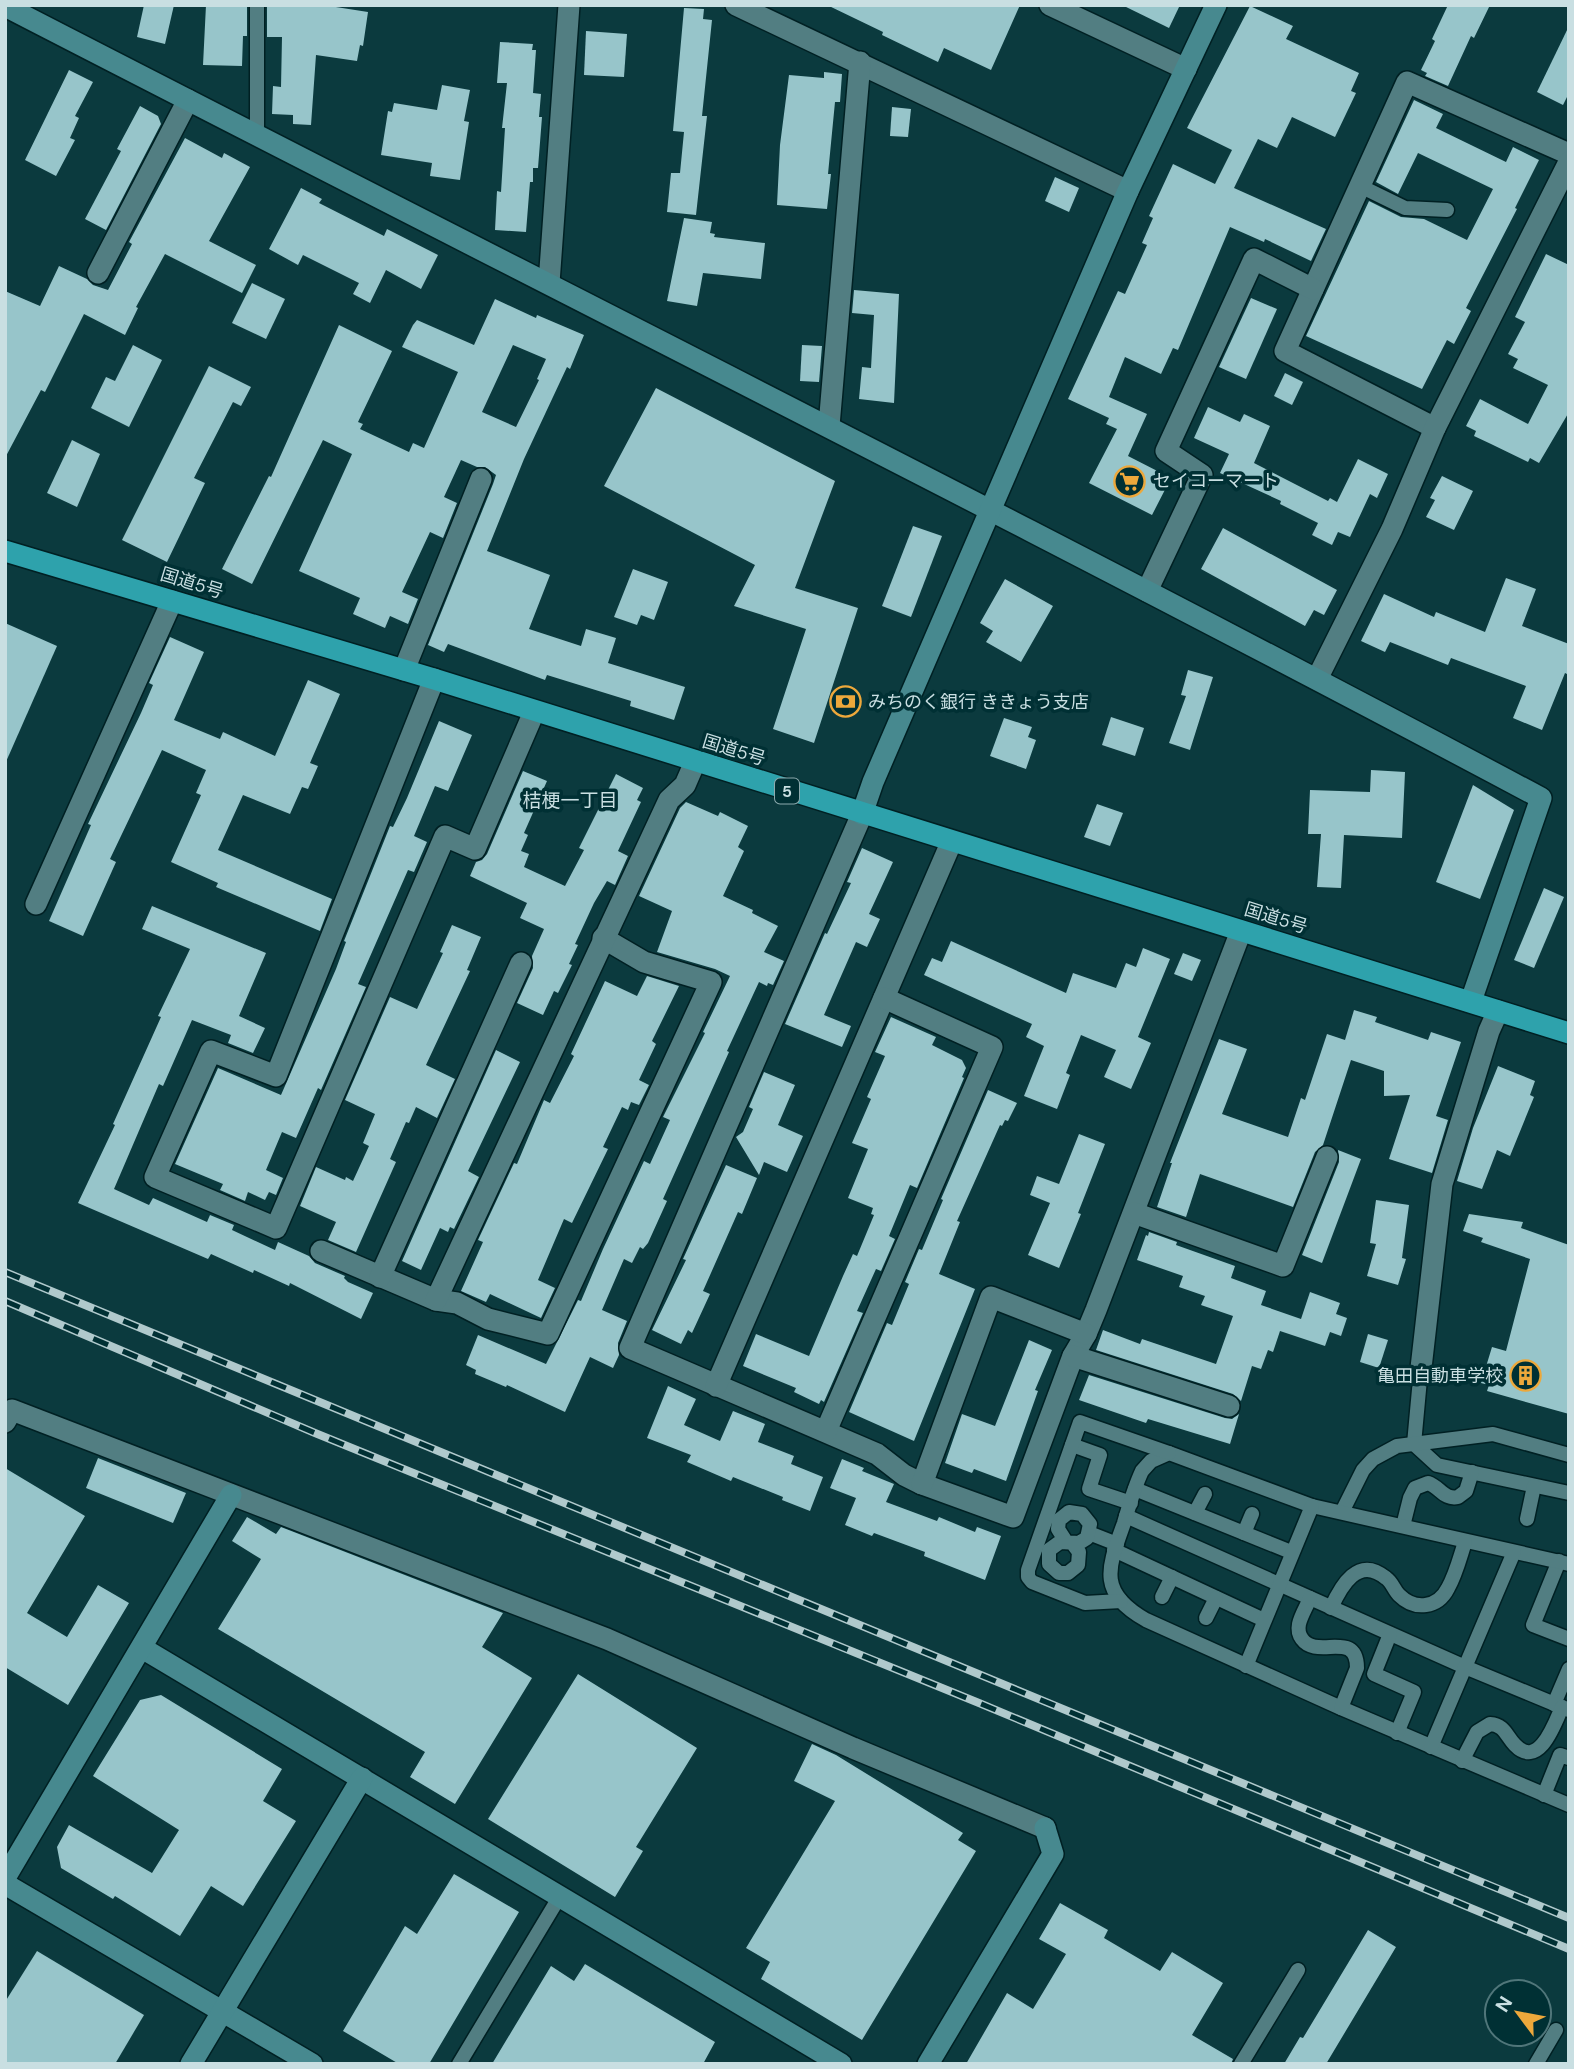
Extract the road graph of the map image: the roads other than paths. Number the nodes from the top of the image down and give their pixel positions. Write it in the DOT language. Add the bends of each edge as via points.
graph roads {
  1 [pos="257,5"];
  2 [pos="569,5"];
  3 [pos="1050,5"];
  4 [pos="1216,5"];
  5 [pos="5,6"];
  6 [pos="750,8"];
  7 [pos="860,62"];
  8 [pos="1186,69"];
  9 [pos="188,100"];
  10 [pos="257,135"];
  11 [pos="1569,155"];
  12 [pos="1569,162"];
  13 [pos="1360,186"];
  14 [pos="1128,191"];
  15 [pos="1447,210"];
  16 [pos="98,273"];
  17 [pos="549,283"];
  18 [pos="1313,289"];
  19 [pos="829,426"];
  20 [pos="1435,428"];
  21 [pos="481,479"];
  22 [pos="991,510"];
  23 [pos="5,551"];
  24 [pos="1147,592"];
  25 [pos="172,601"];
  26 [pos="404,670"];
  27 [pos="434,679"];
  28 [pos="1317,679"];
  29 [pos="534,712"];
  30 [pos="695,762"];
  31 [pos="862,814"];
  32 [pos="951,842"];
  33 [pos="36,904"];
  34 [pos="1241,931"];
  35 [pos="603,938"];
  36 [pos="521,963"];
  37 [pos="884,998"];
  38 [pos="1471,1001"];
  39 [pos="1498,1011"];
  40 [pos="1569,1033"];
  41 [pos="1327,1157"];
  42 [pos="1134,1213"];
  43 [pos="321,1251"];
  44 [pos="380,1277"];
  45 [pos="436,1300"];
  46 [pos="1086,1334"];
  47 [pos="1073,1356"];
  48 [pos="1422,1368"];
  49 [pos="716,1386"];
  50 [pos="1229,1406"];
  51 [pos="5,1422"];
  52 [pos="826,1431"];
  53 [pos="1413,1444"];
  54 [pos="1072,1445"];
  55 [pos="1168,1452"];
  56 [pos="1569,1455"];
  57 [pos="1472,1472"];
  58 [pos="922,1484"];
  59 [pos="1534,1486"];
  60 [pos="1569,1493"];
  61 [pos="1205,1494"];
  62 [pos="231,1495"];
  63 [pos="1130,1503"];
  64 [pos="1312,1506"];
  65 [pos="1195,1513"];
  66 [pos="1342,1513"];
  67 [pos="1252,1514"];
  68 [pos="1527,1518"];
  69 [pos="1403,1526"];
  70 [pos="1089,1533"];
  71 [pos="1244,1533"];
  72 [pos="1069,1542"];
  73 [pos="1465,1542"];
  74 [pos="1115,1547"];
  75 [pos="1291,1552"];
  76 [pos="1514,1552"];
  77 [pos="1564,1562"];
  78 [pos="1059,1573"];
  79 [pos="1172,1577"];
  80 [pos="1278,1584"];
  81 [pos="1053,1591"];
  82 [pos="1162,1597"];
  83 [pos="1216,1598"];
  84 [pos="1310,1598"];
  85 [pos="1121,1601"];
  86 [pos="1332,1608"];
  87 [pos="1206,1618"];
  88 [pos="1264,1620"];
  89 [pos="1390,1634"];
  90 [pos="1569,1639"];
  91 [pos="142,1648"];
  92 [pos="1246,1666"];
  93 [pos="1465,1667"];
  94 [pos="1569,1669"];
  95 [pos="1562,1707"];
  96 [pos="1341,1709"];
  97 [pos="1397,1733"];
  98 [pos="1432,1747"];
  99 [pos="1569,1758"];
  100 [pos="1462,1761"];
  101 [pos="362,1778"];
  102 [pos="1544,1795"];
  103 [pos="1569,1805"];
  104 [pos="5,1878"];
  105 [pos="5,1884"];
  106 [pos="560,1896"];
  107 [pos="1298,1969"];
  108 [pos="222,2011"];
  109 [pos="1556,2030"];
  110 [pos="191,2064"];
  111 [pos="312,2064"];
  112 [pos="460,2064"];
  113 [pos="841,2064"];
  114 [pos="928,2064"];
  115 [pos="1241,2064"];
  116 [pos="1536,2064"];
  1 -- 10 [label="lane"];
  2 -- 17 [label="street"];
  3 -- 8 [label="street"];
  4 -- 8 [label="street"];
  5 -- 9 [label="street"];
  6 -- 7 [label="street"];
  7 -- 14 [label="street"];
  7 -- 19 [label="street"];
  8 -- 14 [label="street"];
  9 -- 10 [label="street"];
  9 -- 16 [label="street"];
  10 -- 17 [label="street"];
  11 -- 13 [label="street" via="1407,82"];
  12 -- 20 [label="street"];
  13 -- 15 [label="lane" via="1405,208"];
  13 -- 18 [label="street"];
  14 -- 22 [label="street"];
  17 -- 19 [label="street"];
  18 -- 20 [label="street" via="1285,351"];
  18 -- 24 [label="street" via="1254,259 1166,451 1202,475"];
  19 -- 22 [label="street"];
  20 -- 28 [label="street" via="1392,529"];
  21 -- 26 [label="street"];
  22 -- 24 [label="street"];
  22 -- 31 [label="street"];
  23 -- 25 [label="highway, 国道5号 / 5"];
  24 -- 28 [label="street"];
  25 -- 26 [label="highway, 国道5号 / 5"];
  25 -- 33 [label="street"];
  26 -- 27 [label="highway, 国道5号 / 5"];
  27 -- 29 [label="highway, 国道5号 / 5"];
  27 -- 29 [label="street" via="276,1076 211,1051 155,1177 276,1228 445,835 475,849"];
  28 -- 38 [label="street" via="1541,798"];
  29 -- 30 [label="highway, 国道5号 / 5"];
  30 -- 31 [label="highway, 国道5号 / 5"];
  30 -- 35 [label="street" via="685,785 669,800"];
  31 -- 32 [label="highway, 国道5号 / 5"];
  31 -- 49 [label="street" via="630,1348"];
  32 -- 34 [label="highway, 国道5号 / 5"];
  32 -- 37 [label="street"];
  34 -- 38 [label="highway, 国道5号 / 5"];
  34 -- 42 [label="street"];
  35 -- 45 [label="street"];
  35 -- 45 [label="street" via="644,962 711,982 548,1334"];
  36 -- 44 [label="street"];
  37 -- 49 [label="street"];
  37 -- 52 [label="street" via="992,1047"];
  38 -- 39 [label="highway, 国道5号 / 5"];
  39 -- 40 [label="highway, 国道5号 / 5"];
  39 -- 48 [label="street" via="1442,1184"];
  41 -- 42 [label="street" via="1283,1266"];
  42 -- 46 [label="street"];
  43 -- 44 [label="street"];
  44 -- 45 [label="street"];
  46 -- 47 [label="street"];
  46 -- 58 [label="street" via="991,1297"];
  47 -- 50 [label="street"];
  47 -- 58 [label="street" via="1013,1517"];
  48 -- 53 [label="lane"];
  49 -- 52 [label="street"];
  51 -- 62 [label="street" via="12,1410"];
  52 -- 58 [label="street" via="877,1454"];
  53 -- 56 [label="lane" via="1493,1434"];
  53 -- 57 [label="lane" via="1437,1465"];
  53 -- 66 [label="lane" via="1397,1446 1373,1459"];
  54 -- 55 [label="lane" via="1080,1422"];
  54 -- 63 [label="lane" via="1100,1455 1089,1489"];
  54 -- 81 [label="lane" via="1028,1570 1032,1582"];
  55 -- 63 [label="lane" via="1145,1466"];
  55 -- 64 [label="lane"];
  57 -- 59 [label="lane"];
  57 -- 69 [label="lane" via="1466,1491 1458,1497 1447,1496 1428,1483 1415,1488"];
  59 -- 60 [label="lane"];
  59 -- 68 [label="lane"];
  61 -- 65 [label="lane"];
  62 -- 91 [label="street"];
  62 -- 114 [label="street" via="607,1639 1045,1828 1053,1854"];
  63 -- 65 [label="lane"];
  63 -- 74 [label="lane"];
  63 -- 80 [label="lane"];
  64 -- 66 [label="lane"];
  64 -- 75 [label="lane"];
  65 -- 71 [label="lane"];
  66 -- 69 [label="lane"];
  67 -- 71 [label="lane"];
  69 -- 73 [label="lane"];
  70 -- 72 [label="lane" via="1083,1541"];
  70 -- 72 [label="lane" via="1086,1517 1069,1512 1058,1525 1059,1534"];
  70 -- 74 [label="lane"];
  71 -- 75 [label="lane"];
  72 -- 78 [label="lane" via="1079,1552 1078,1565"];
  72 -- 78 [label="lane" via="1051,1546 1048,1555 1049,1564"];
  73 -- 76 [label="lane"];
  73 -- 86 [label="lane" via="1448,1588 1430,1605 1409,1602 1389,1579 1369,1571 1348,1578"];
  74 -- 79 [label="lane"];
  74 -- 85 [label="lane" via="1109,1572"];
  75 -- 80 [label="lane"];
  76 -- 77 [label="lane"];
  76 -- 93 [label="lane"];
  77 -- 90 [label="lane" via="1533,1625"];
  78 -- 81 [label="lane"];
  79 -- 82 [label="lane"];
  79 -- 83 [label="lane"];
  80 -- 84 [label="lane"];
  80 -- 88 [label="lane"];
  81 -- 85 [label="lane" via="1085,1603"];
  83 -- 87 [label="lane"];
  83 -- 88 [label="lane"];
  84 -- 86 [label="lane"];
  84 -- 96 [label="lane" via="1299,1624 1300,1637 1315,1647 1343,1647 1357,1662"];
  85 -- 92 [label="lane" via="1146,1620"];
  86 -- 89 [label="lane"];
  88 -- 92 [label="lane"];
  89 -- 93 [label="lane"];
  89 -- 97 [label="lane" via="1374,1674 1415,1692"];
  91 -- 101 [label="street"];
  91 -- 104 [label="street"];
  92 -- 96 [label="lane"];
  93 -- 95 [label="lane"];
  93 -- 98 [label="lane"];
  94 -- 95 [label="lane"];
  95 -- 100 [label="lane" via="1539,1748 1519,1749 1502,1727 1490,1724 1476,1732"];
  96 -- 97 [label="lane"];
  97 -- 98 [label="lane"];
  98 -- 100 [label="lane"];
  99 -- 102 [label="lane" via="1560,1755"];
  100 -- 102 [label="lane"];
  101 -- 106 [label="street"];
  101 -- 108 [label="street"];
  102 -- 103 [label="lane"];
  105 -- 108 [label="street"];
  106 -- 112 [label="lane"];
  106 -- 113 [label="street"];
  107 -- 115 [label="lane"];
  108 -- 110 [label="street"];
  108 -- 111 [label="street"];
  109 -- 116 [label="lane"];
}
